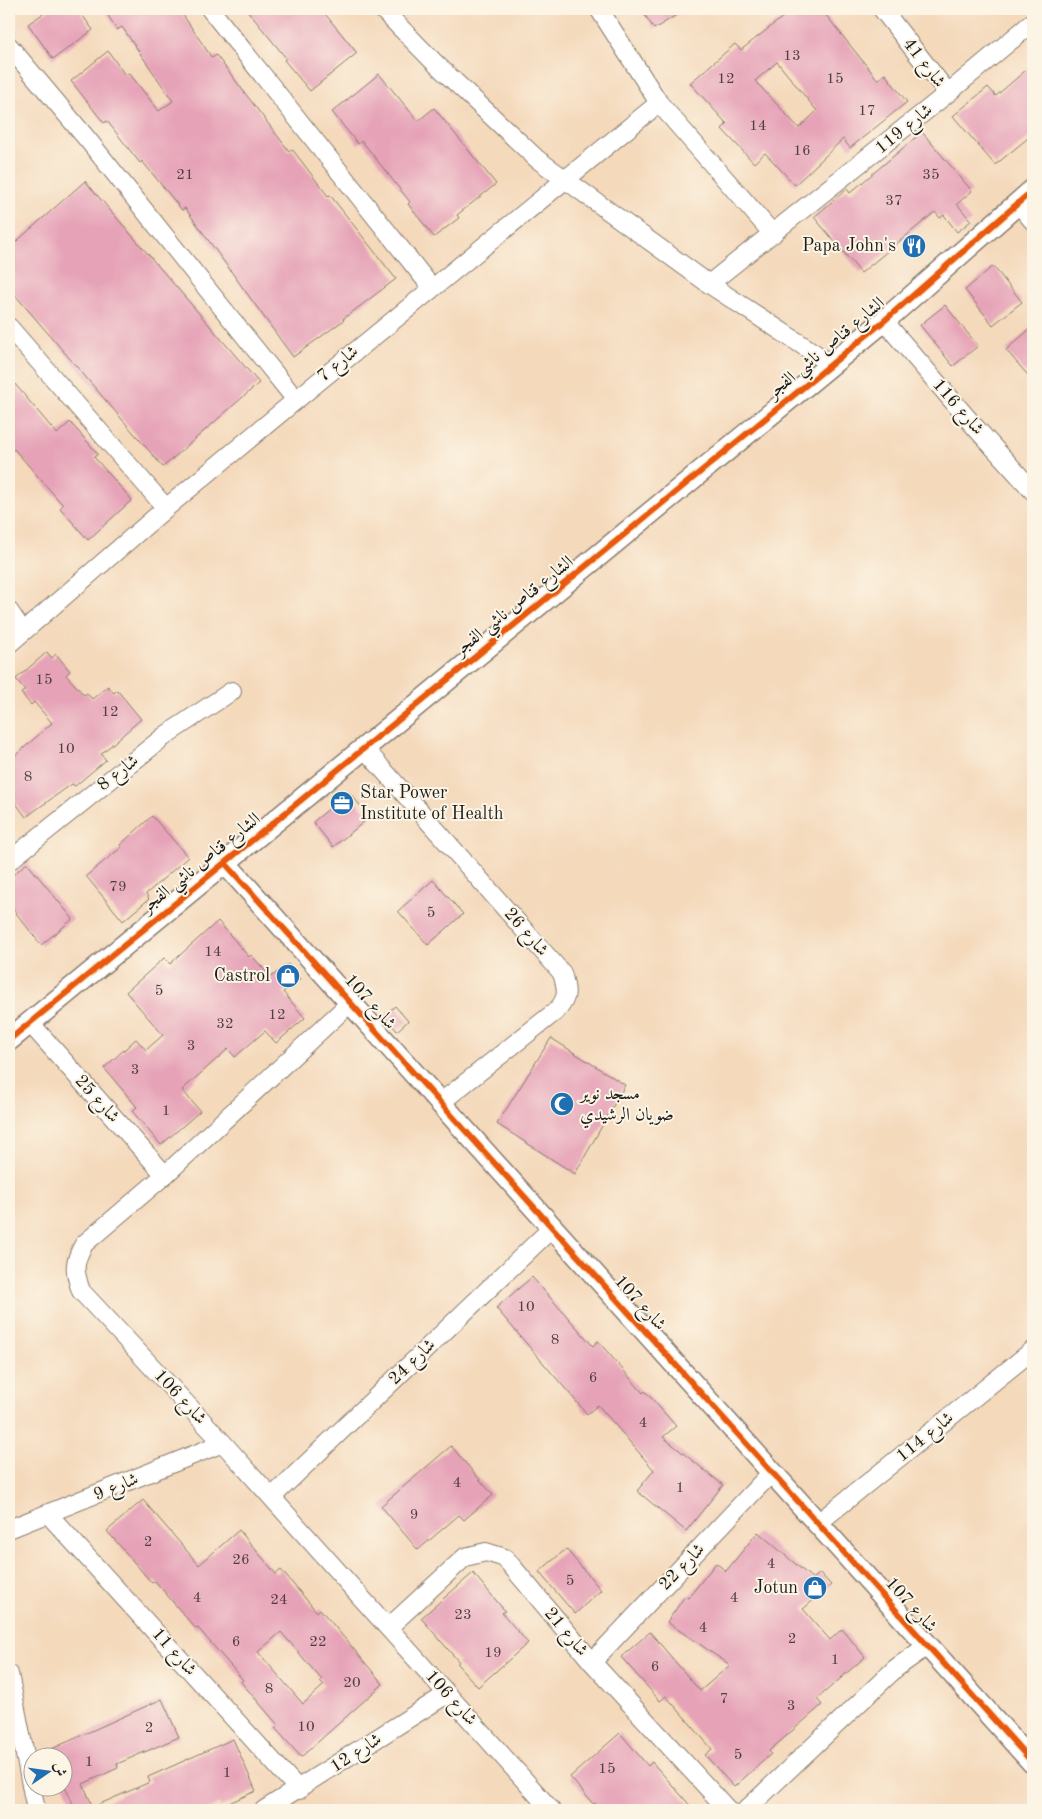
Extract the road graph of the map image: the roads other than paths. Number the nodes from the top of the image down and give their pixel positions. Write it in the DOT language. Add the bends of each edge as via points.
graph roads {
  1 [pos="210,9"];
  2 [pos="382,9"];
  3 [pos="599,9"];
  4 [pos="882,9"];
  5 [pos="1033,22"];
  6 [pos="9,46"];
  7 [pos="948,93"];
  8 [pos="659,103"];
  9 [pos="565,181"];
  10 [pos="1026,197"];
  11 [pos="1033,221"];
  12 [pos="773,234"];
  13 [pos="710,284"];
  14 [pos="432,288"];
  15 [pos="884,321"];
  16 [pos="9,327"];
  17 [pos="831,364"];
  18 [pos="296,400"];
  19 [pos="1033,491"];
  20 [pos="166,508"];
  21 [pos="9,611"];
  22 [pos="23,632"];
  23 [pos="9,644"];
  24 [pos="232,691"];
  25 [pos="364,748"];
  26 [pos="9,861"];
  27 [pos="225,863"];
  28 [pos="350,1003"];
  29 [pos="30,1023"];
  30 [pos="9,1040"];
  31 [pos="440,1102"];
  32 [pos="165,1176"];
  33 [pos="553,1227"];
  34 [pos="1033,1350"];
  35 [pos="223,1443"];
  36 [pos="772,1472"];
  37 [pos="272,1496"];
  38 [pos="48,1514"];
  39 [pos="818,1523"];
  40 [pos="9,1529"];
  41 [pos="389,1628"];
  42 [pos="927,1646"];
  43 [pos="592,1662"];
  44 [pos="9,1674"];
  45 [pos="447,1694"];
  46 [pos="1033,1764"];
  47 [pos="299,1790"];
  48 [pos="36,1810"];
  49 [pos="264,1810"];
  50 [pos="551,1810"];
  51 [pos="728,1810"];
  52 [pos="746,1810"];
  1 -- 14 [label="street"];
  2 -- 9 [label="street" via="523,147"];
  3 -- 8 [label="street"];
  4 -- 7 [label="street, شارع 41"];
  5 -- 7 [label="street, شارع 119"];
  6 -- 18 [label="street"];
  7 -- 12 [label="street, شارع 119"];
  8 -- 9 [label="street, شارع 7"];
  8 -- 12 [label="street"];
  9 -- 13 [label="street"];
  9 -- 14 [label="street, شارع 7"];
  10 -- 11 [label="street"];
  10 -- 15 [label="street, الشارع قناص ناشي الفجر"];
  12 -- 13 [label="street, شارع 119"];
  13 -- 17 [label="street"];
  14 -- 18 [label="street, شارع 7"];
  15 -- 17 [label="street, الشارع قناص ناشي الفجر"];
  15 -- 19 [label="street, شارع 116"];
  16 -- 20 [label="street"];
  17 -- 25 [label="street, الشارع قناص ناشي الفجر"];
  18 -- 20 [label="street, شارع 7"];
  20 -- 22 [label="street, شارع 7"];
  21 -- 22 [label="street"];
  22 -- 23 [label="street, شارع 7"];
  24 -- 26 [label="street, شارع 8" via="166,735"];
  25 -- 27 [label="street, الشارع قناص ناشي الفجر"];
  25 -- 31 [label="street, شارع 26" via="562,973 566,989 564,1003 556,1011"];
  27 -- 28 [label="street, شارع 107"];
  27 -- 29 [label="street, الشارع قناص ناشي الفجر"];
  28 -- 31 [label="street, شارع 107"];
  28 -- 32 [label="street, شارع 106"];
  29 -- 30 [label="street, الشارع قناص ناشي الفجر"];
  29 -- 32 [label="street, شارع 25"];
  31 -- 33 [label="street, شارع 107"];
  32 -- 35 [label="street, شارع 106" via="84,1244 76,1257 75,1274 81,1291"];
  33 -- 36 [label="street, شارع 107"];
  33 -- 37 [label="street, شارع 24"];
  34 -- 39 [label="street, شارع 114"];
  35 -- 37 [label="street, شارع 106"];
  35 -- 38 [label="street, شارع 9"];
  36 -- 39 [label="street, شارع 107"];
  36 -- 43 [label="street, شارع 22"];
  37 -- 41 [label="street, شارع 106"];
  38 -- 40 [label="street, شارع 9"];
  38 -- 47 [label="street, شارع 11"];
  39 -- 42 [label="street, شارع 107"];
  41 -- 43 [label="street, شارع 21" via="465,1558 486,1552 505,1558"];
  41 -- 45 [label="street, شارع 106"];
  42 -- 46 [label="street, شارع 107"];
  42 -- 52 [label="street" via="896,1668"];
  43 -- 51 [label="street, شارع 21"];
  44 -- 48 [label="street"];
  45 -- 47 [label="street, شارع 12"];
  45 -- 50 [label="street, شارع 106"];
  47 -- 49 [label="street, شارع 12"];
}
